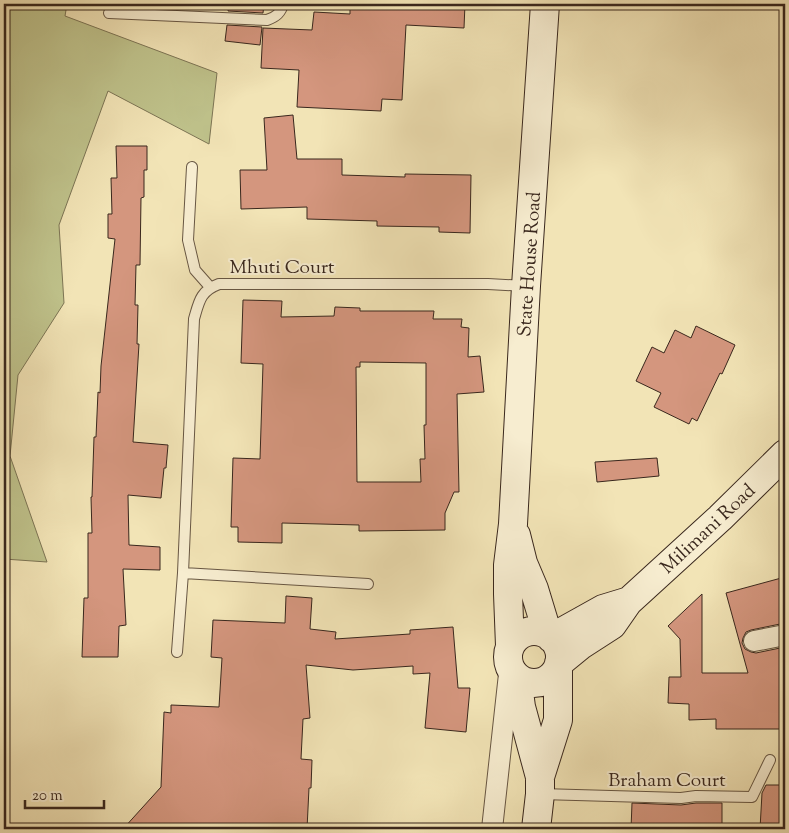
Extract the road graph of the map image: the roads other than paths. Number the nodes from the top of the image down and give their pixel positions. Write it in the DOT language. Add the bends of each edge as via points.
graph roads {
  1 [pos="284,4"];
  2 [pos="545,4"];
  3 [pos="109,13"];
  4 [pos="192,167"];
  5 [pos="526,286"];
  6 [pos="210,287"];
  7 [pos="785,454"];
  8 [pos="512,524"];
  9 [pos="183,573"];
  10 [pos="368,584"];
  11 [pos="785,635"];
  12 [pos="754,641"];
  13 [pos="554,651"];
  14 [pos="177,652"];
  15 [pos="513,663"];
  16 [pos="770,760"];
  17 [pos="540,786"];
  18 [pos="492,829"];
  19 [pos="536,829"];
  1 -- 3 [label="lane" via="275,17 267,20"];
  2 -- 5 [label="main road, State House Road"];
  4 -- 6 [label="lane" via="188,240 195,270"];
  5 -- 6 [label="lane, Mhuti Court" via="219,284"];
  5 -- 8 [label="main road, State House Road"];
  6 -- 9 [label="lane, Mhuti Court" via="202,295 194,319"];
  7 -- 13 [label="main road, Milimani Road" via="628,602 603,609"];
  8 -- 13 [label="main road, State House Road"];
  8 -- 15 [label="main road, State House Road" via="508,594"];
  9 -- 10 [label="lane"];
  9 -- 14 [label="lane, Mhuti Court"];
  11 -- 12 [label="street"];
  13 -- 15 [label="main road" via="540,631 523,633 515,639"];
  13 -- 15 [label="main road" via="554,674 540,682 524,681"];
  13 -- 17 [label="main road, State House Road" via="558,720"];
  15 -- 17 [label="main road, State House Road"];
  15 -- 18 [label="street"];
  16 -- 17 [label="lane, Braham Court" via="752,797 681,798"];
  17 -- 19 [label="main road, State House Road"];
}
